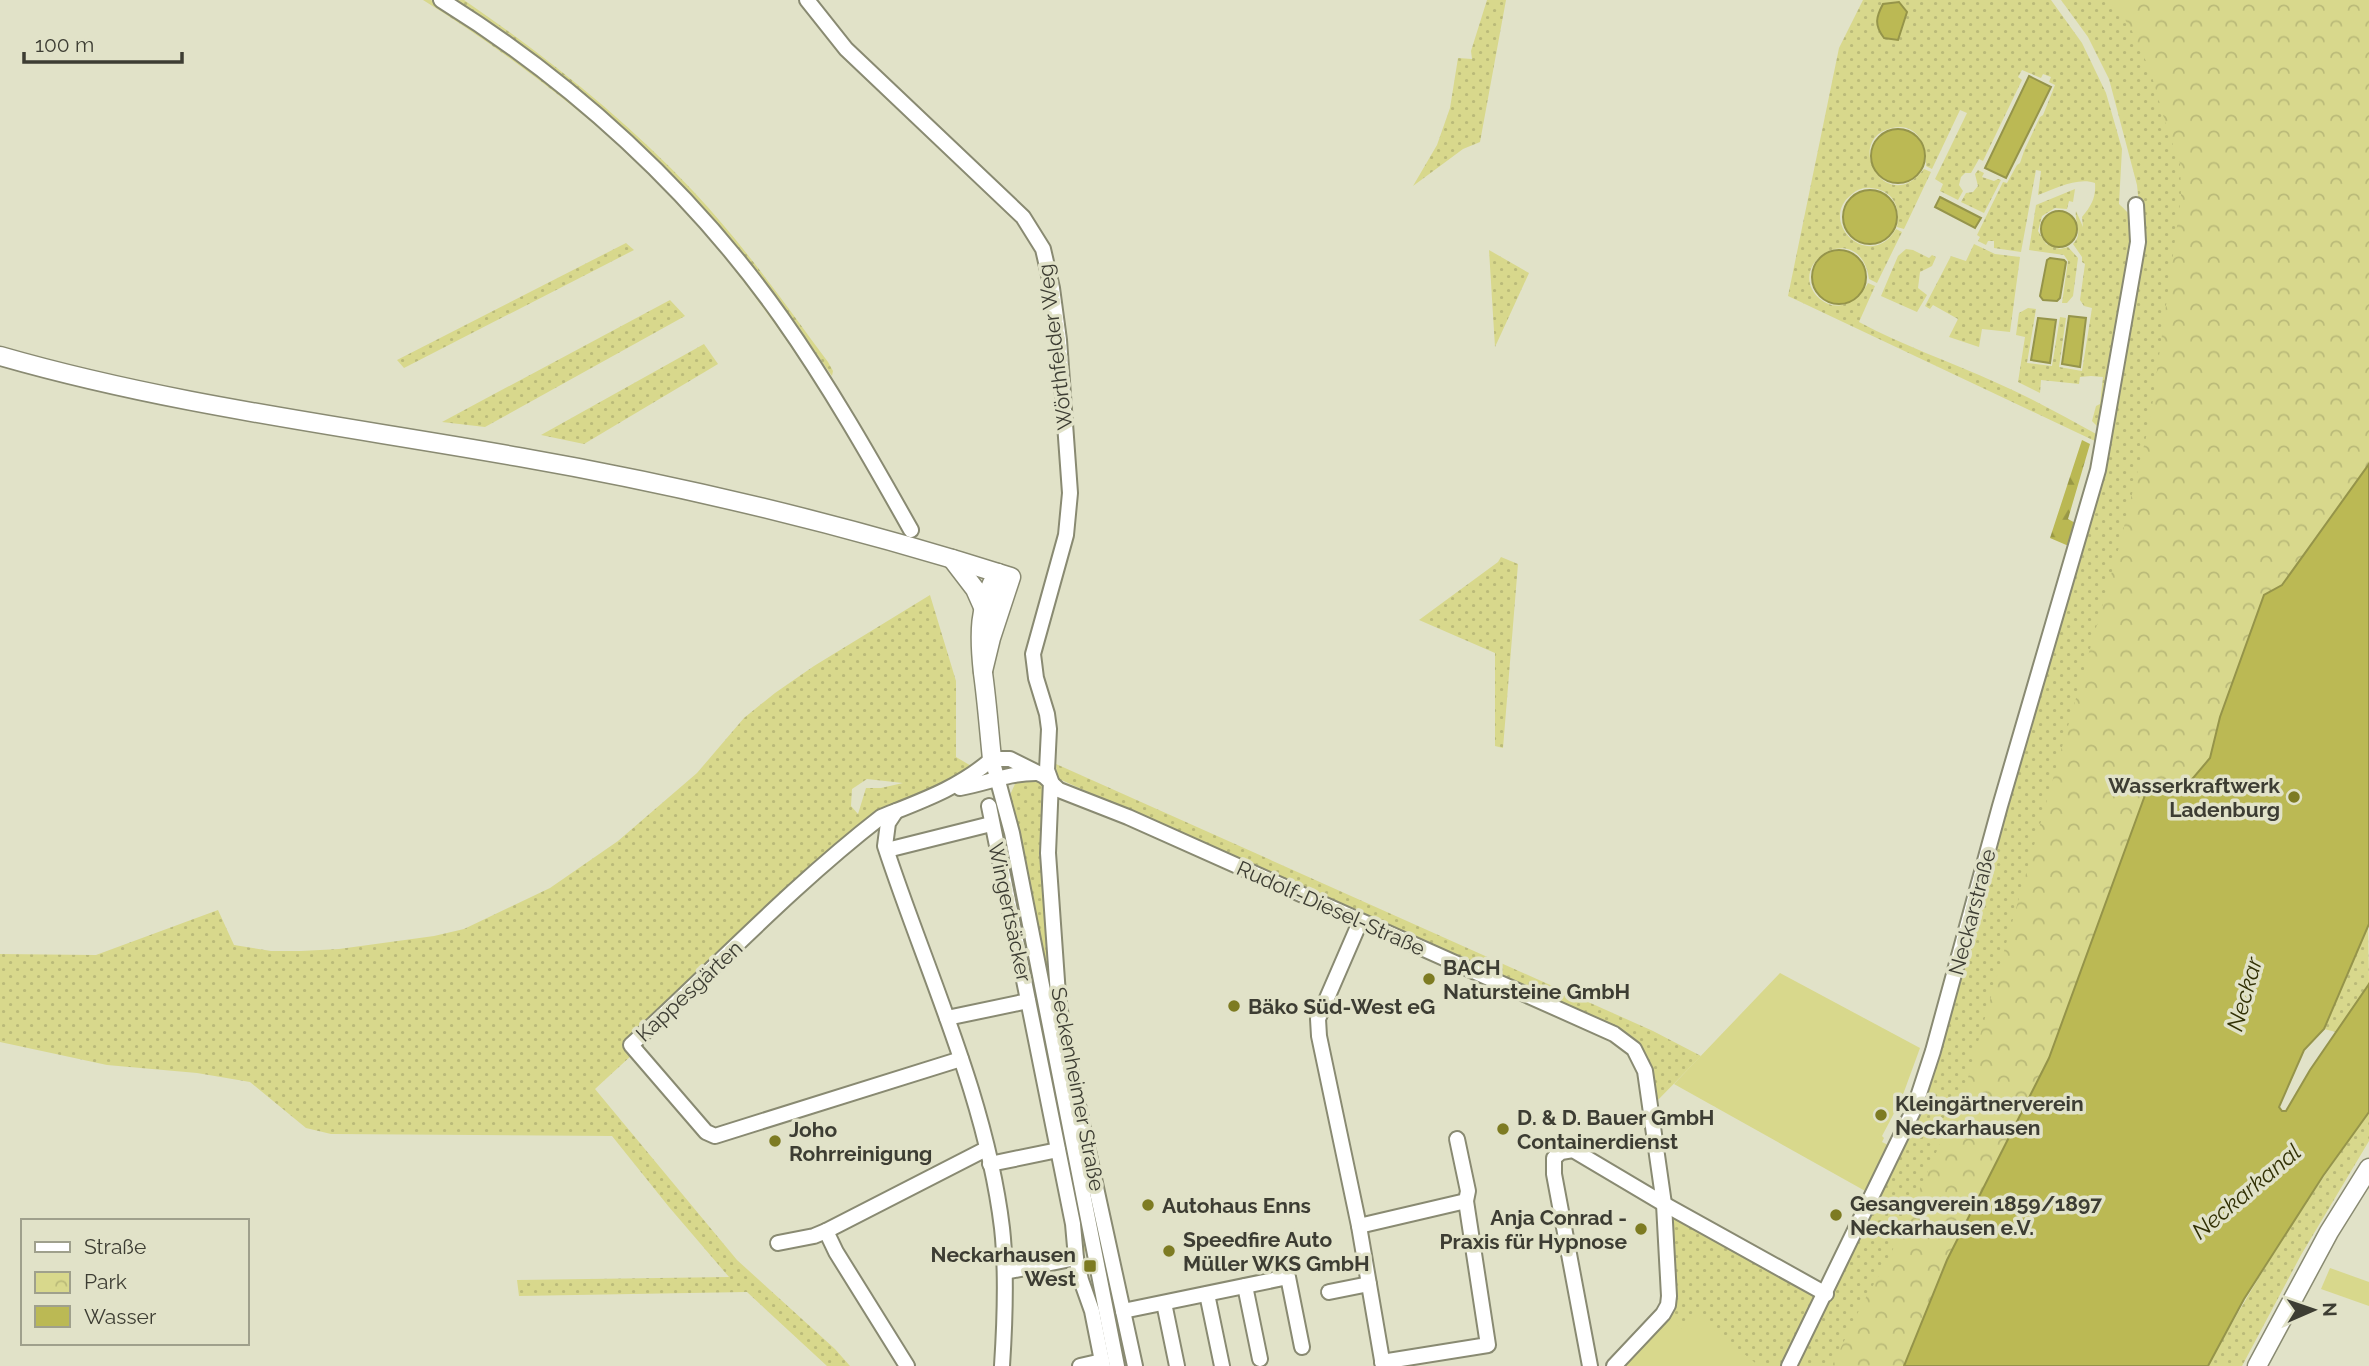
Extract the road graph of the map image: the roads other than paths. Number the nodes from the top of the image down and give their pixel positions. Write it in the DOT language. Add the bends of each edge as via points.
graph roads {
  1 [pos="441,0"];
  2 [pos="807,0"];
  3 [pos="2136,205"];
  4 [pos="0,356"];
  5 [pos="911,530"];
  6 [pos="952,559"];
  7 [pos="1005,575"];
  8 [pos="983,607"];
  9 [pos="983,671"];
  10 [pos="992,759"];
  11 [pos="1037,773"];
  12 [pos="997,779"];
  13 [pos="1051,782"];
  14 [pos="952,789"];
  15 [pos="989,806"];
  16 [pos="896,811"];
  17 [pos="991,824"];
  18 [pos="855,838"];
  19 [pos="886,848"];
  20 [pos="1360,922"];
  21 [pos="1028,1001"];
  22 [pos="947,1018"];
  23 [pos="961,1059"];
  24 [pos="1457,1139"];
  25 [pos="986,1149"];
  26 [pos="1058,1150"];
  27 [pos="990,1164"];
  28 [pos="2369,1168"];
  29 [pos="1466,1201"];
  30 [pos="1664,1204"];
  31 [pos="1359,1226"];
  32 [pos="826,1230"];
  33 [pos="778,1244"];
  34 [pos="1076,1258"];
  35 [pos="1005,1272"];
  36 [pos="1369,1284"];
  37 [pos="1245,1286"];
  38 [pos="1329,1292"];
  39 [pos="1207,1294"];
  40 [pos="1826,1294"];
  41 [pos="1164,1303"];
  42 [pos="1123,1311"];
  43 [pos="1302,1346"];
  44 [pos="1260,1359"];
  45 [pos="1103,1364"];
  46 [pos="1382,1364"];
  47 [pos="907,1366"];
  48 [pos="1002,1366"];
  49 [pos="1080,1366"];
  50 [pos="1117,1366"];
  51 [pos="1135,1366"];
  52 [pos="1177,1366"];
  53 [pos="1222,1366"];
  54 [pos="1590,1366"];
  55 [pos="1614,1366"];
  56 [pos="1789,1366"];
  57 [pos="2257,1366"];
  1 -- 5 [label="street" via="585,106 691,206 734,256 826,383"];
  2 -- 13 [label="street, Wörthfelder Weg" via="856,59 1023,217 1043,249 1059,340 1070,493 1061,555 1033,654 1047,713"];
  3 -- 40 [label="street, Neckarstraße" via="2138,242 2098,470 1941,1024 1918,1098"];
  4 -- 6 [label="main road" via="197,404 685,489"];
  6 -- 7 [label="main road"];
  6 -- 8 [label="main road"];
  7 -- 8 [label="main road" via="989,588"];
  7 -- 9 [label="main road"];
  8 -- 9 [label="main road" via="979,639"];
  9 -- 10 [label="main road"];
  10 -- 11 [label="street, Rudolf-Diesel-Straße" via="1010,760"];
  10 -- 12 [label="street"];
  10 -- 14 [label="street, Kappesgärten"];
  11 -- 12 [label="street"];
  11 -- 13 [label="street, Rudolf-Diesel-Straße"];
  12 -- 14 [label="street, Kappesgärten"];
  12 -- 50 [label="street"];
  13 -- 20 [label="street, Rudolf-Diesel-Straße" via="1059,790"];
  13 -- 42 [label="street, Seckenheimer Straße" via="1048,853 1064,1041"];
  14 -- 16 [label="street, Kappesgärten"];
  15 -- 17 [label="street, Wingertsäcker"];
  16 -- 18 [label="street, Kappesgärten"];
  16 -- 19 [label="street" via="888,823"];
  17 -- 19 [label="street, Wingertsäcker"];
  17 -- 21 [label="street, Wingertsäcker"];
  18 -- 19 [label="street, Wingertsäcker" via="870,839"];
  18 -- 23 [label="street, Kappesgärten" via="631,1045 706,1132 715,1136"];
  19 -- 22 [label="street"];
  20 -- 30 [label="street, Rudolf-Diesel-Straße" via="1614,1034 1634,1049 1645,1071"];
  20 -- 31 [label="street" via="1318,1019"];
  21 -- 22 [label="street, Wingertsäcker"];
  21 -- 26 [label="street, Wingertsäcker"];
  22 -- 23 [label="street"];
  23 -- 25 [label="street"];
  24 -- 29 [label="street"];
  25 -- 27 [label="street"];
  25 -- 32 [label="street"];
  26 -- 27 [label="street"];
  26 -- 34 [label="street, Wingertsäcker"];
  27 -- 35 [label="street"];
  28 -- 57 [label="main road"];
  29 -- 31 [label="street"];
  29 -- 46 [label="street" via="1488,1345"];
  30 -- 40 [label="street"];
  30 -- 54 [label="street" via="1573,1150 1554,1158"];
  30 -- 55 [label="street, Rudolf-Diesel-Straße" via="1668,1305"];
  31 -- 36 [label="street"];
  32 -- 33 [label="street"];
  32 -- 47 [label="street"];
  34 -- 35 [label="street"];
  34 -- 45 [label="street, Wingertsäcker"];
  35 -- 48 [label="street"];
  36 -- 38 [label="street"];
  36 -- 46 [label="street"];
  37 -- 39 [label="street"];
  37 -- 43 [label="street" via="1288,1277"];
  37 -- 44 [label="street"];
  39 -- 41 [label="street"];
  39 -- 53 [label="street"];
  40 -- 56 [label="street, Neckarstraße"];
  41 -- 42 [label="street"];
  41 -- 52 [label="street"];
  42 -- 51 [label="street, Seckenheimer Straße"];
  45 -- 49 [label="street, Wingertsäcker"];
}
